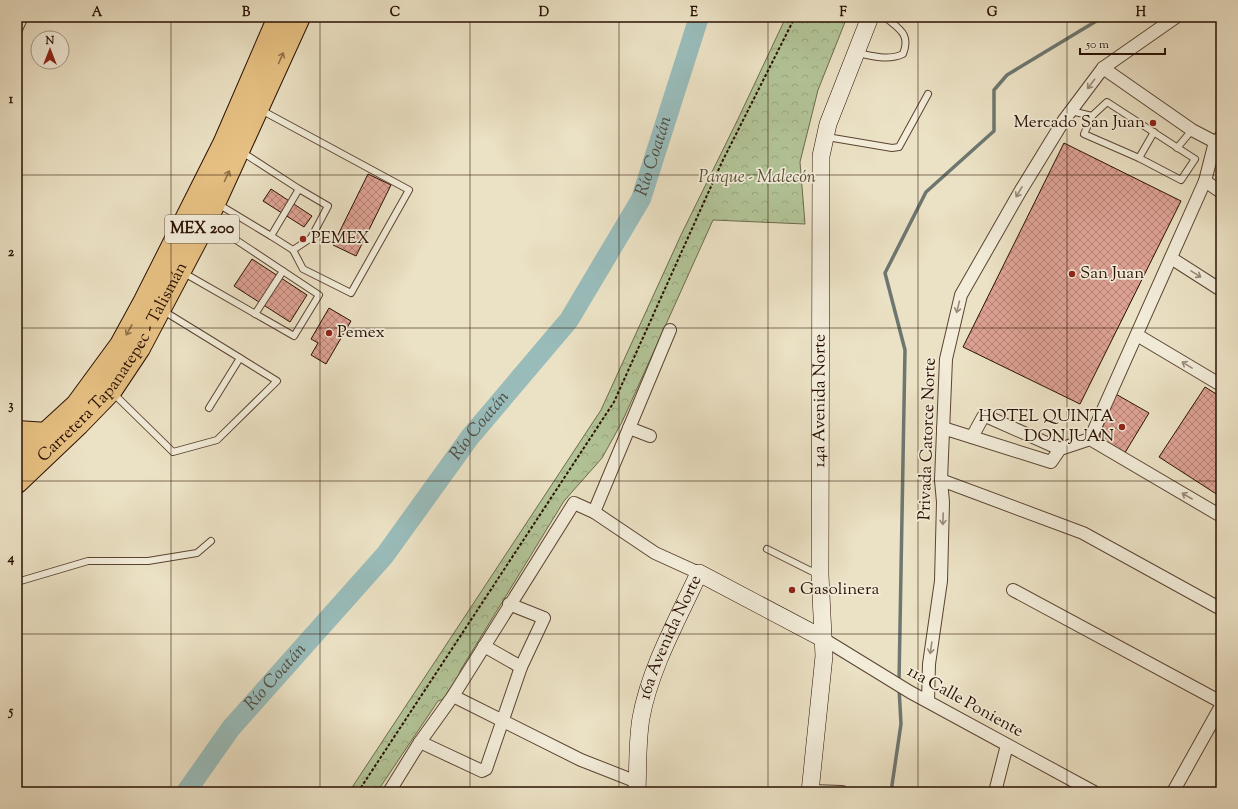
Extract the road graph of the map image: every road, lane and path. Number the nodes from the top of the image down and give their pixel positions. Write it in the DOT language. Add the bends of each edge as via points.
graph roads {
  1 [pos="25,17"];
  2 [pos="279,17"];
  3 [pos="299,17"];
  4 [pos="796,17"];
  5 [pos="870,17"];
  6 [pos="885,17"];
  7 [pos="1176,17"];
  8 [pos="17,34"];
  9 [pos="856,53"];
  10 [pos="1103,68"];
  11 [pos="928,94"];
  12 [pos="250,105"];
  13 [pos="1071,111"];
  14 [pos="1092,116"];
  15 [pos="1192,130"];
  16 [pos="1154,132"];
  17 [pos="825,136"];
  18 [pos="1218,140"];
  19 [pos="232,147"];
  20 [pos="1177,148"];
  21 [pos="1139,158"];
  22 [pos="1205,181"];
  23 [pos="299,189"];
  24 [pos="1221,192"];
  25 [pos="203,207"];
  26 [pos="271,236"];
  27 [pos="293,250"];
  28 [pos="1170,258"];
  29 [pos="173,266"];
  30 [pos="283,271"];
  31 [pos="1221,290"];
  32 [pos="153,305"];
  33 [pos="255,314"];
  34 [pos="670,330"];
  35 [pos="1137,335"];
  36 [pos="240,358"];
  37 [pos="1221,385"];
  38 [pos="111,390"];
  39 [pos="209,408"];
  40 [pos="78,415"];
  41 [pos="629,428"];
  42 [pos="943,428"];
  43 [pos="17,432"];
  44 [pos="650,436"];
  45 [pos="972,437"];
  46 [pos="1090,439"];
  47 [pos="48,443"];
  48 [pos="1060,449"];
  49 [pos="17,460"];
  50 [pos="940,480"];
  51 [pos="17,482"];
  52 [pos="594,512"];
  53 [pos="1221,516"];
  54 [pos="211,541"];
  55 [pos="767,549"];
  56 [pos="699,573"];
  57 [pos="820,575"];
  58 [pos="17,582"];
  59 [pos="1013,590"];
  60 [pos="509,604"];
  61 [pos="820,608"];
  62 [pos="1221,608"];
  63 [pos="791,621"];
  64 [pos="822,638"];
  65 [pos="484,646"];
  66 [pos="522,667"];
  67 [pos="453,696"];
  68 [pos="928,701"];
  69 [pos="1221,702"];
  70 [pos="1221,706"];
  71 [pos="502,721"];
  72 [pos="420,742"];
  73 [pos="1007,745"];
  74 [pos="637,787"];
  75 [pos="811,791"];
  76 [pos="358,792"];
  77 [pos="389,792"];
  78 [pos="842,792"];
  79 [pos="995,792"];
  80 [pos="1094,792"];
  81 [pos="1173,792"];
  1 -- 8 [label="lane"];
  2 -- 12 [label="highway, Carretera Tapanatepec - Talismán / MEX 200"];
  12 -- 3 [label="highway, Carretera Tapanatepec - Talismán / MEX 200, one-way"];
  4 -- 76 [label="path" via="722,162 614,402"];
  5 -- 9 [label="main road, 14a Avenida Norte"];
  6 -- 9 [label="lane" via="906,39 903,54 895,58 883,58"];
  7 -- 10 [label="street, Privada Catorce Norte"];
  9 -- 17 [label="main road, 14a Avenida Norte"];
  10 -- 13 [label="street, Privada Catorce Norte, one-way"];
  10 -- 15 [label="street"];
  11 -- 17 [label="lane" via="899,147 892,148"];
  12 -- 19 [label="highway, Carretera Tapanatepec - Talismán / MEX 200"];
  12 -- 27 [label="lane" via="409,190 351,293 303,268"];
  13 -- 14 [label="lane"];
  13 -- 42 [label="street, Privada Catorce Norte, one-way" via="1021,190 961,295 946,359"];
  14 -- 16 [label="lane" via="1107,102"];
  14 -- 21 [label="lane" via="1084,134"];
  15 -- 18 [label="street"];
  15 -- 20 [label="lane"];
  16 -- 20 [label="lane"];
  16 -- 21 [label="lane"];
  17 -- 57 [label="main road, 14a Avenida Norte" via="819,195"];
  18 -- 22 [label="street"];
  19 -- 23 [label="lane"];
  19 -- 25 [label="highway, Carretera Tapanatepec - Talismán / MEX 200"];
  20 -- 21 [label="lane" via="1195,159 1181,180"];
  22 -- 24 [label="street"];
  22 -- 28 [label="street"];
  23 -- 26 [label="lane"];
  23 -- 27 [label="lane" via="328,206 311,238"];
  25 -- 26 [label="lane"];
  25 -- 29 [label="highway, Carretera Tapanatepec - Talismán / MEX 200"];
  25 -- 30 [label="lane"];
  26 -- 27 [label="lane"];
  28 -- 31 [label="street, one-way"];
  28 -- 35 [label="street"];
  29 -- 32 [label="highway, Carretera Tapanatepec - Talismán / MEX 200"];
  29 -- 33 [label="lane"];
  30 -- 33 [label="lane"];
  30 -- 33 [label="lane" via="319,295 294,336"];
  32 -- 36 [label="lane"];
  32 -- 38 [label="highway, Carretera Tapanatepec - Talismán / MEX 200" via="129,364"];
  32 -- 40 [label="highway, Carretera Tapanatepec - Talismán / MEX 200, one-way" via="121,345"];
  34 -- 41 [label="street"];
  37 -- 35 [label="street, one-way"];
  35 -- 46 [label="street"];
  36 -- 38 [label="lane" via="277,381 217,440 173,452"];
  36 -- 39 [label="lane"];
  38 -- 40 [label="highway, Carretera Tapanatepec - Talismán / MEX 200"];
  40 -- 47 [label="highway, Carretera Tapanatepec - Talismán / MEX 200"];
  41 -- 44 [label="street"];
  41 -- 52 [label="street"];
  42 -- 45 [label="street"];
  42 -- 50 [label="street, Privada Catorce Norte"];
  43 -- 47 [label="highway"];
  45 -- 48 [label="street" via="1051,462"];
  45 -- 48 [label="street" via="979,421 983,417 988,417"];
  46 -- 48 [label="street"];
  53 -- 46 [label="street, one-way"];
  47 -- 49 [label="highway, Carretera Tapanatepec - Talismán / MEX 200"];
  47 -- 51 [label="highway, Carretera Tapanatepec - Talismán / MEX 200"];
  50 -- 62 [label="street" via="1083,533"];
  50 -- 68 [label="street, Privada Catorce Norte, one-way" via="943,502 940,581 929,664"];
  52 -- 56 [label="street" via="655,553"];
  52 -- 60 [label="street" via="574,503"];
  54 -- 58 [label="lane" via="197,553 148,561 88,561"];
  55 -- 57 [label="lane"];
  56 -- 63 [label="main road, 16a Avenida Norte"];
  56 -- 74 [label="main road, 16a Avenida Norte" via="650,686 642,718"];
  57 -- 61 [label="main road, 14a Avenida Norte"];
  59 -- 69 [label="street"];
  60 -- 65 [label="street"];
  60 -- 66 [label="street" via="544,618"];
  61 -- 63 [label="main road"];
  61 -- 64 [label="main road, 14a Avenida Norte"];
  63 -- 64 [label="main road, 16a Avenida Norte"];
  64 -- 68 [label="street, 11a Calle Poniente"];
  64 -- 75 [label="main road, 14a Avenida Norte" via="824,656"];
  65 -- 66 [label="street"];
  65 -- 67 [label="street"];
  66 -- 71 [label="street"];
  67 -- 71 [label="street"];
  67 -- 72 [label="street"];
  68 -- 73 [label="street, 11a Calle Poniente"];
  70 -- 81 [label="street"];
  71 -- 72 [label="street" via="486,769 482,771"];
  71 -- 74 [label="street"];
  72 -- 77 [label="street"];
  73 -- 79 [label="street"];
  73 -- 80 [label="street, 11a Calle Poniente"];
  75 -- 78 [label="street"];
}
